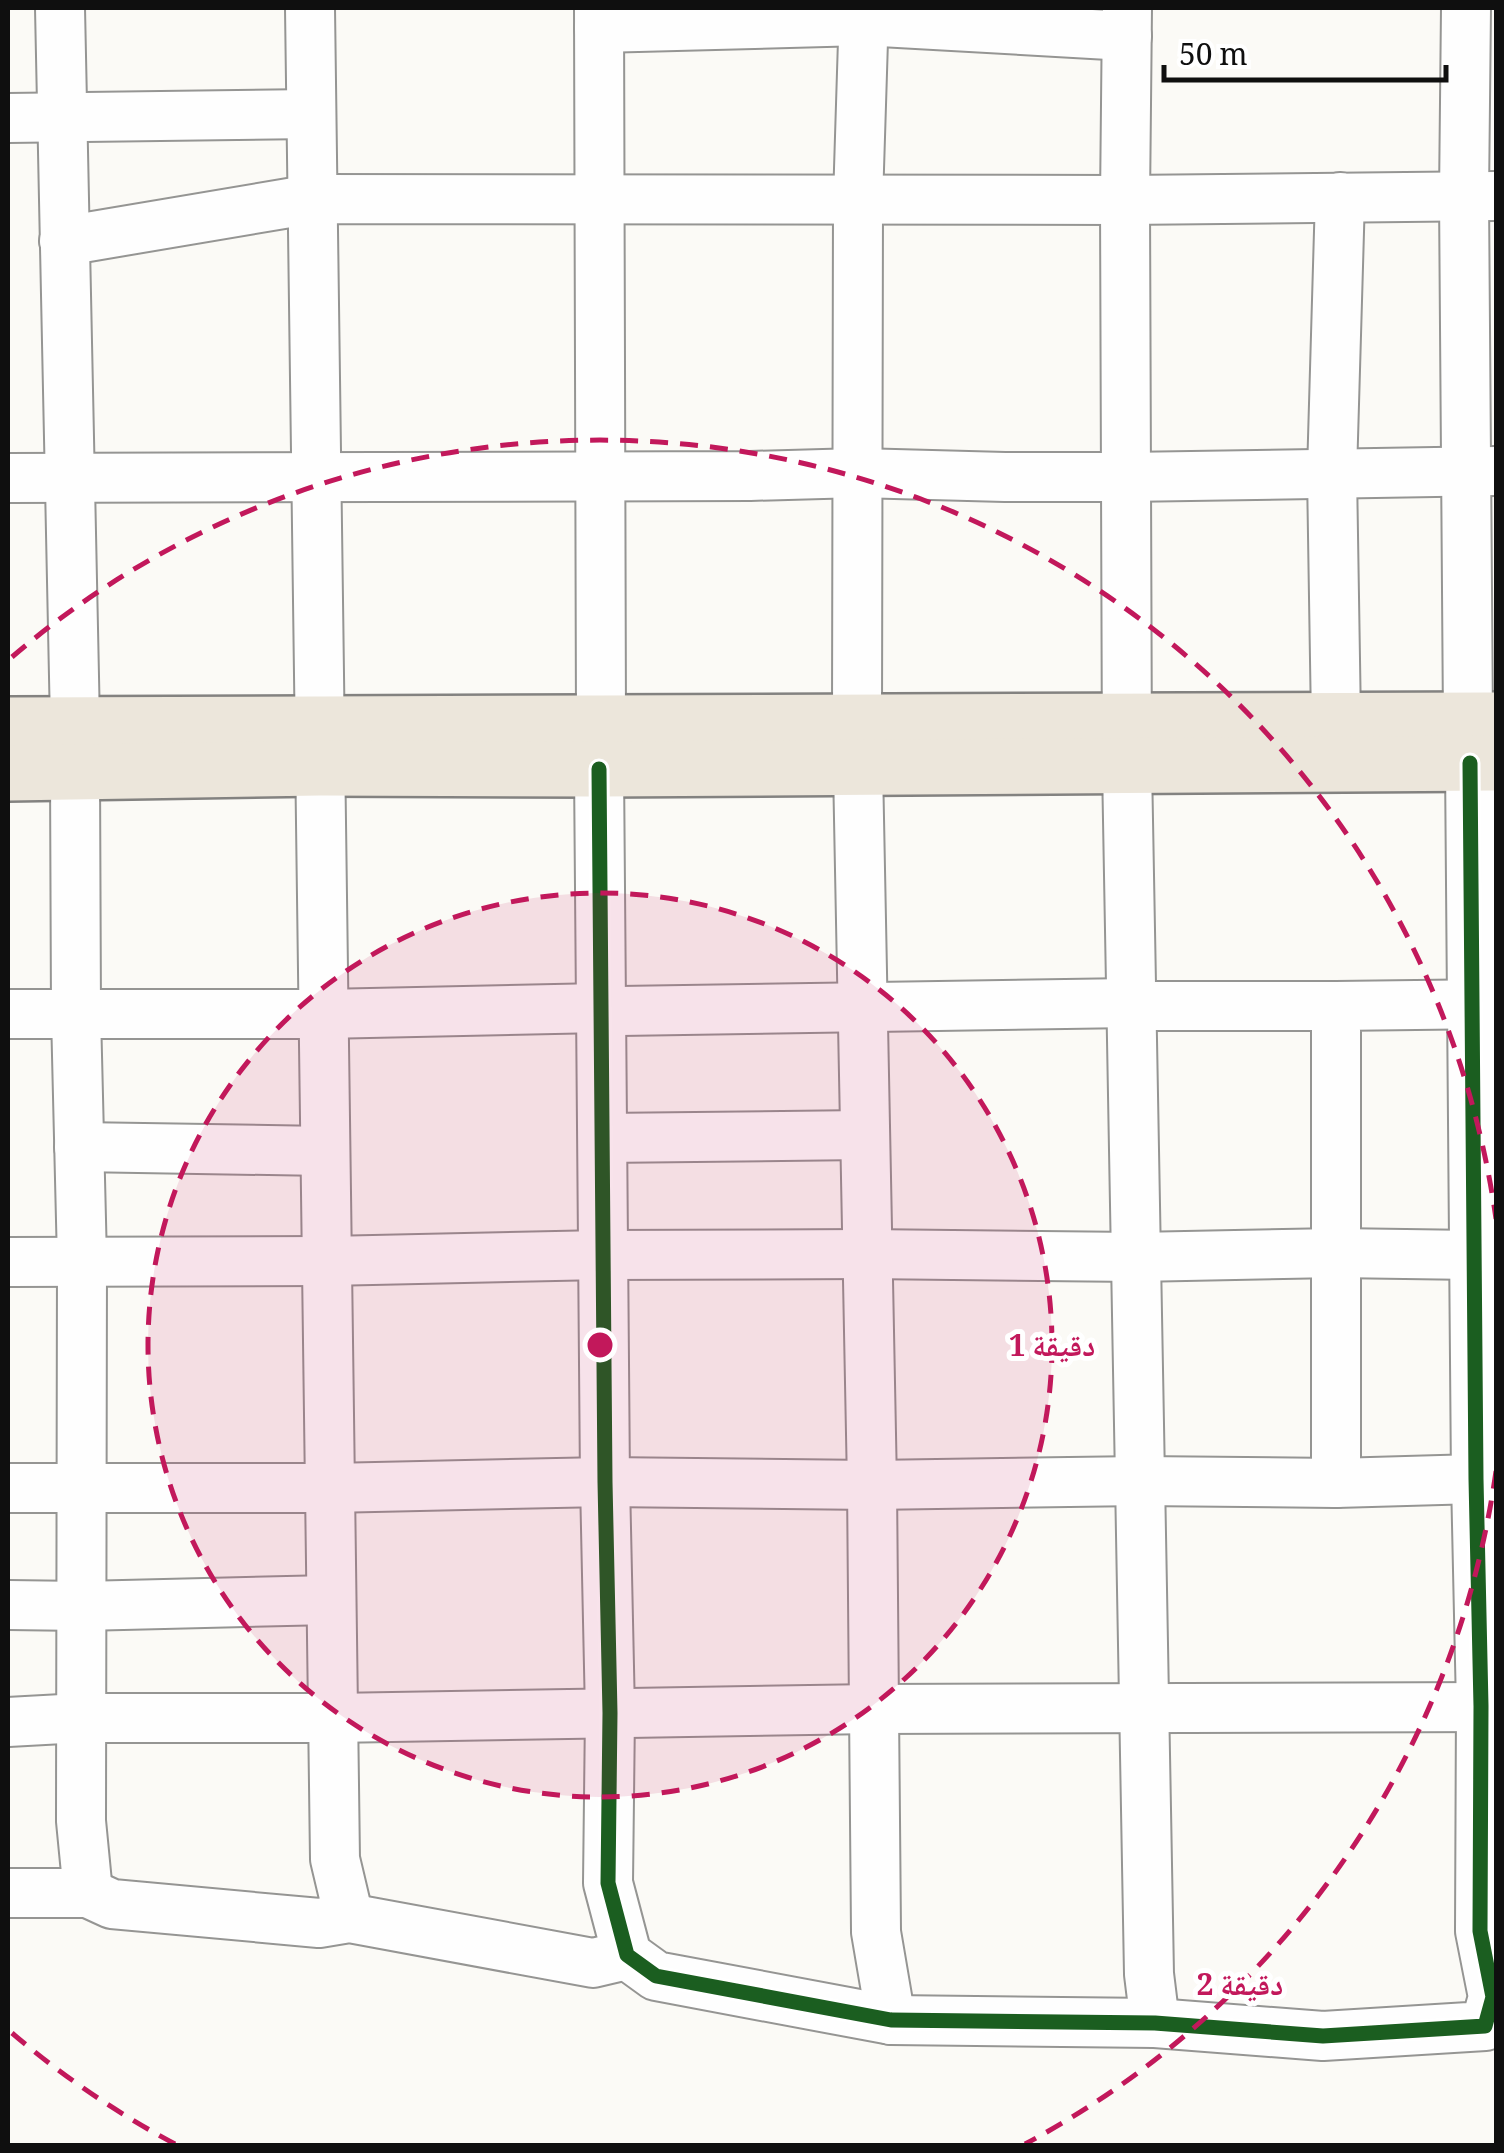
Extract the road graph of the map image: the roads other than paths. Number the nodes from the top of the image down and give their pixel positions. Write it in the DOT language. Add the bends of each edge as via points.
graph roads {
  1 [pos="60,8"];
  2 [pos="310,8"];
  3 [pos="864,14"];
  4 [pos="1476,15"];
  5 [pos="599,18"];
  6 [pos="1127,22"];
  7 [pos="312,114"];
  8 [pos="61,116"];
  9 [pos="8,118"];
  10 [pos="1480,196"];
  11 [pos="1340,197"];
  12 [pos="312,199"];
  13 [pos="598,199"];
  14 [pos="858,200"];
  15 [pos="1125,200"];
  16 [pos="64,241"];
  17 [pos="1481,471"];
  18 [pos="858,473"];
  19 [pos="1332,473"];
  20 [pos="600,475"];
  21 [pos="316,476"];
  22 [pos="1126,476"];
  23 [pos="69,477"];
  24 [pos="8,478"];
  25 [pos="1336,720"];
  26 [pos="8,724"];
  27 [pos="1483,742"];
  28 [pos="1128,743"];
  29 [pos="858,744"];
  30 [pos="320,746"];
  31 [pos="600,746"];
  32 [pos="75,748"];
  33 [pos="8,772"];
  34 [pos="1132,1003"];
  35 [pos="1484,1004"];
  36 [pos="1336,1006"];
  37 [pos="600,1008"];
  38 [pos="862,1008"];
  39 [pos="8,1014"];
  40 [pos="76,1014"];
  41 [pos="324,1014"];
  42 [pos="864,1135"];
  43 [pos="603,1138"];
  44 [pos="80,1147"];
  45 [pos="325,1151"];
  46 [pos="1336,1252"];
  47 [pos="866,1254"];
  48 [pos="602,1255"];
  49 [pos="1474,1255"];
  50 [pos="1136,1257"];
  51 [pos="327,1260"];
  52 [pos="82,1261"];
  53 [pos="8,1262"];
  54 [pos="1140,1481"];
  55 [pos="1486,1481"];
  56 [pos="605,1482"];
  57 [pos="1336,1483"];
  58 [pos="872,1485"];
  59 [pos="8,1488"];
  60 [pos="83,1488"];
  61 [pos="330,1488"];
  62 [pos="1487,1593"];
  63 [pos="331,1600"];
  64 [pos="8,1605"];
  65 [pos="82,1606"];
  66 [pos="1489,1706"];
  67 [pos="873,1709"];
  68 [pos="1144,1709"];
  69 [pos="610,1713"];
  70 [pos="81,1718"];
  71 [pos="333,1718"];
  72 [pos="8,1722"];
  73 [pos="8,1893"];
  74 [pos="88,1893"];
  75 [pos="349,1918"];
  76 [pos="627,1955"];
  77 [pos="891,2020"];
  78 [pos="1156,2023"];
  1 -- 8 [label="street"];
  2 -- 7 [label="street"];
  3 -- 5 [label="street"];
  3 -- 6 [label="street"];
  3 -- 14 [label="street"];
  4 -- 10 [label="street"];
  5 -- 13 [label="street"];
  6 -- 15 [label="street"];
  7 -- 8 [label="street"];
  7 -- 12 [label="street"];
  8 -- 9 [label="street"];
  8 -- 16 [label="street"];
  10 -- 11 [label="street"];
  10 -- 17 [label="street"];
  11 -- 15 [label="street"];
  11 -- 19 [label="street"];
  12 -- 13 [label="street"];
  12 -- 16 [label="street"];
  12 -- 21 [label="street"];
  13 -- 14 [label="street"];
  13 -- 20 [label="street"];
  14 -- 15 [label="street"];
  14 -- 18 [label="street"];
  15 -- 22 [label="street"];
  16 -- 23 [label="street"];
  17 -- 19 [label="street"];
  17 -- 27 [label="street"];
  18 -- 20 [label="street"];
  18 -- 22 [label="street"];
  18 -- 29 [label="street"];
  19 -- 22 [label="street"];
  19 -- 25 [label="street"];
  20 -- 21 [label="street"];
  20 -- 31 [label="street"];
  21 -- 23 [label="street"];
  21 -- 30 [label="street"];
  22 -- 28 [label="street"];
  23 -- 24 [label="street"];
  23 -- 32 [label="street"];
  25 -- 27 [label="main road"];
  25 -- 28 [label="main road"];
  26 -- 32 [label="main road"];
  27 -- 28 [label="main road"];
  27 -- 35 [label="street"];
  28 -- 29 [label="main road"];
  28 -- 34 [label="street"];
  29 -- 31 [label="main road"];
  29 -- 38 [label="street"];
  30 -- 31 [label="main road"];
  30 -- 32 [label="main road"];
  30 -- 41 [label="street"];
  31 -- 37 [label="street"];
  32 -- 33 [label="main road"];
  32 -- 40 [label="street"];
  34 -- 36 [label="street"];
  34 -- 38 [label="street"];
  34 -- 50 [label="street"];
  35 -- 36 [label="street"];
  35 -- 49 [label="street"];
  36 -- 46 [label="street"];
  37 -- 38 [label="street"];
  37 -- 41 [label="street"];
  37 -- 43 [label="street"];
  38 -- 42 [label="street"];
  39 -- 40 [label="street"];
  40 -- 41 [label="street"];
  40 -- 44 [label="street"];
  41 -- 45 [label="street"];
  42 -- 43 [label="street"];
  42 -- 47 [label="street"];
  43 -- 48 [label="street"];
  44 -- 45 [label="street"];
  44 -- 52 [label="street"];
  45 -- 51 [label="street"];
  46 -- 49 [label="street"];
  46 -- 50 [label="street"];
  46 -- 57 [label="street"];
  47 -- 48 [label="street"];
  47 -- 50 [label="street"];
  47 -- 58 [label="street"];
  48 -- 51 [label="street"];
  48 -- 56 [label="street"];
  49 -- 55 [label="street"];
  50 -- 54 [label="street"];
  51 -- 52 [label="street"];
  51 -- 61 [label="street"];
  52 -- 53 [label="street"];
  52 -- 60 [label="street"];
  54 -- 57 [label="street"];
  54 -- 58 [label="street"];
  54 -- 68 [label="street"];
  55 -- 57 [label="street"];
  55 -- 62 [label="street"];
  56 -- 58 [label="street"];
  56 -- 61 [label="street"];
  56 -- 69 [label="street"];
  58 -- 67 [label="street"];
  59 -- 60 [label="street"];
  60 -- 61 [label="street"];
  60 -- 65 [label="street"];
  61 -- 63 [label="street"];
  62 -- 66 [label="street"];
  63 -- 65 [label="street"];
  63 -- 71 [label="street"];
  64 -- 65 [label="street"];
  65 -- 70 [label="street"];
  66 -- 68 [label="street"];
  66 -- 78 [label="street" via="1480,1931 1493,1998 1485,2026 1323,2036"];
  67 -- 68 [label="street"];
  67 -- 69 [label="street"];
  67 -- 77 [label="street" via="876,1932"];
  68 -- 78 [label="street" via="1149,1974"];
  69 -- 71 [label="street"];
  69 -- 76 [label="street" via="608,1883"];
  70 -- 71 [label="street"];
  70 -- 72 [label="street"];
  70 -- 74 [label="street"];
  71 -- 75 [label="street" via="335,1860"];
  73 -- 74 [label="street"];
  74 -- 75 [label="street" via="112,1904 319,1923"];
  75 -- 76 [label="street" via="593,1964"];
  76 -- 77 [label="street" via="656,1976"];
  77 -- 78 [label="street"];
}
